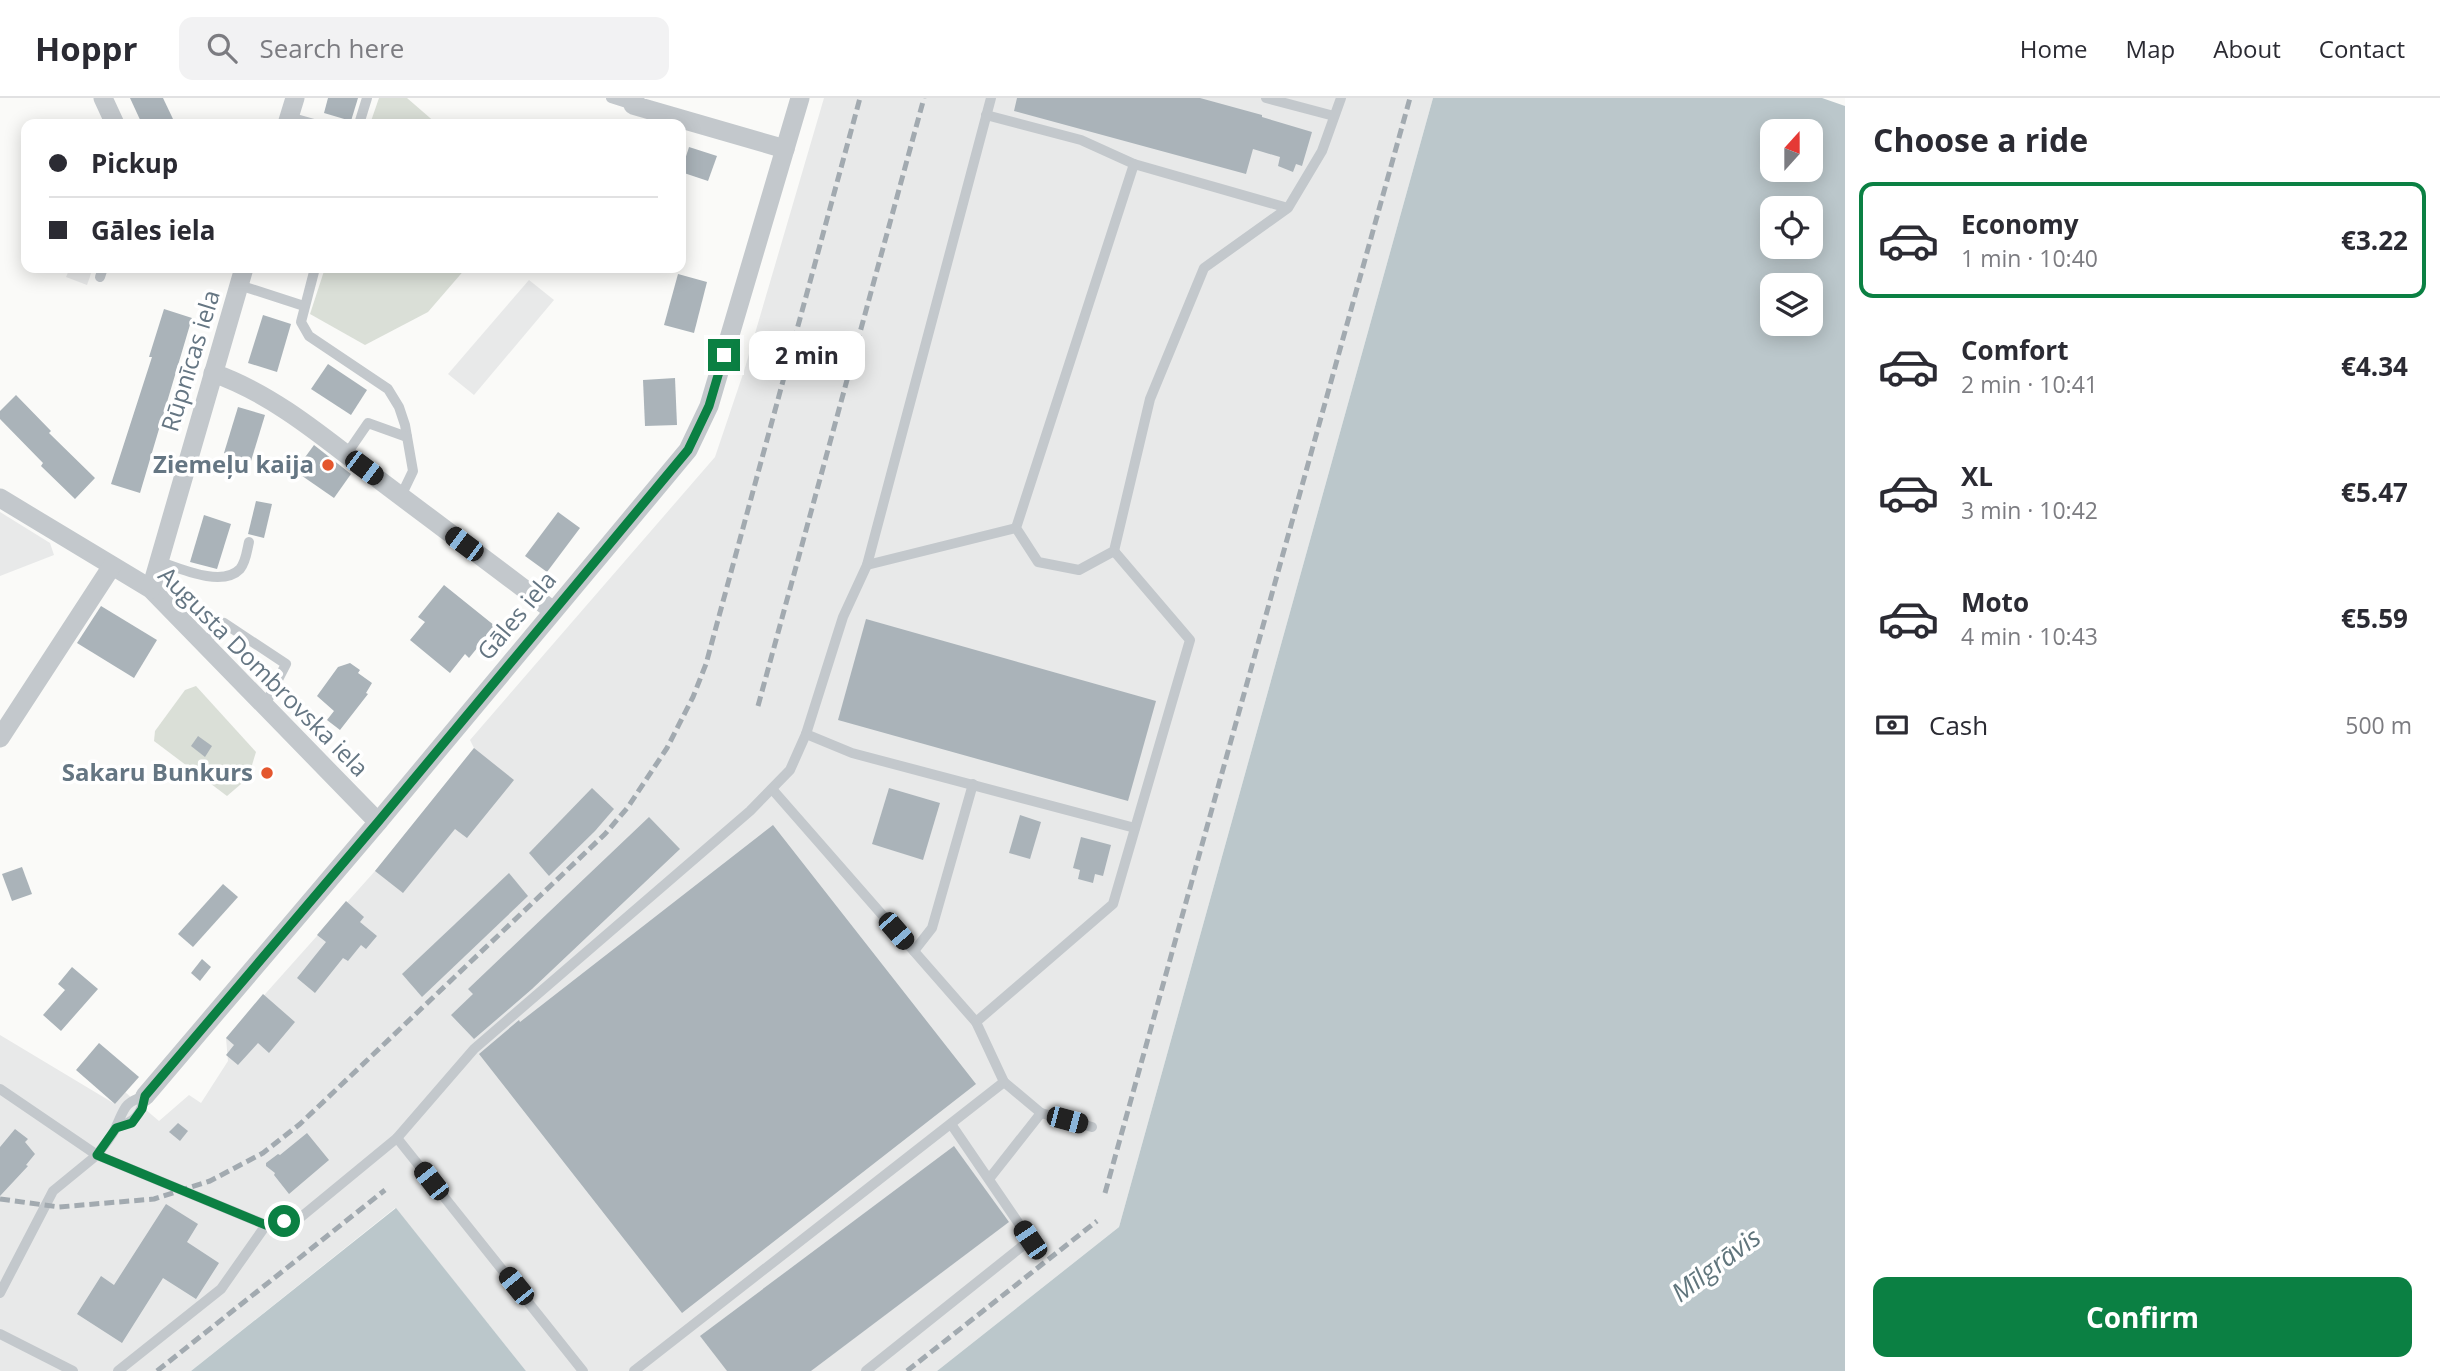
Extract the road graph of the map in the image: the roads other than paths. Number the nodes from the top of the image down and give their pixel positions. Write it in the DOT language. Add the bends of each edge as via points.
graph roads {
  1 [pos="103,98"];
  2 [pos="367,98"];
  3 [pos="611,98"];
  4 [pos="800,98"];
  5 [pos="991,98"];
  6 [pos="1266,98"];
  7 [pos="1341,98"];
  8 [pos="634,102"];
  9 [pos="986,115"];
  10 [pos="1334,116"];
  11 [pos="113,119"];
  12 [pos="361,119"];
  13 [pos="785,149"];
  14 [pos="1134,164"];
  15 [pos="1288,208"];
  16 [pos="314,273"];
  17 [pos="242,276"];
  18 [pos="304,306"];
  19 [pos="213,373"];
  20 [pos="407,437"];
  21 [pos="346,454"];
  22 [pos="401,496"];
  23 [pos="0,498"];
  24 [pos="1016,528"];
  25 [pos="249,542"];
  26 [pos="1115,551"];
  27 [pos="158,561"];
  28 [pos="867,565"];
  29 [pos="112,566"];
  30 [pos="151,589"];
  31 [pos="553,611"];
  32 [pos="204,643"];
  33 [pos="265,705"];
  34 [pos="806,734"];
  35 [pos="0,738"];
  36 [pos="973,784"];
  37 [pos="772,789"];
  38 [pos="378,822"];
  39 [pos="1135,828"];
  40 [pos="914,951"];
  41 [pos="976,1022"];
  42 [pos="1004,1082"];
  43 [pos="0,1089"];
  44 [pos="145,1096"];
  45 [pos="1041,1113"];
  46 [pos="951,1124"];
  47 [pos="1092,1127"];
  48 [pos="397,1138"];
  49 [pos="97,1155"];
  50 [pos="989,1179"];
  51 [pos="266,1225"];
  52 [pos="0,1293"];
  53 [pos="0,1334"];
  54 [pos="73,1371"];
  55 [pos="118,1371"];
  56 [pos="583,1371"];
  57 [pos="634,1371"];
  58 [pos="866,1371"];
  1 -- 11 [label="street"];
  2 -- 12 [label="lane"];
  3 -- 8 [label="lane"];
  4 -- 13 [label="street, Gāles iela"];
  5 -- 9 [label="lane"];
  6 -- 10 [label="lane"];
  7 -- 10 [label="lane"];
  8 -- 13 [label="street"];
  9 -- 14 [label="lane" via="1081,140"];
  9 -- 28 [label="lane"];
  10 -- 15 [label="lane" via="1322,151"];
  13 -- 31 [label="street, Gāles iela" via="709,406 688,450"];
  14 -- 15 [label="lane"];
  14 -- 24 [label="lane"];
  15 -- 26 [label="lane" via="1203,268 1150,399"];
  16 -- 18 [label="lane"];
  17 -- 18 [label="lane"];
  17 -- 19 [label="street, Rūpnīcas iela"];
  18 -- 20 [label="lane" via="301,322 309,336 388,389 399,407"];
  19 -- 21 [label="street" via="274,403"];
  19 -- 27 [label="street, Rūpnīcas iela"];
  20 -- 21 [label="lane" via="368,424"];
  20 -- 22 [label="lane" via="412,471"];
  21 -- 22 [label="street"];
  22 -- 31 [label="street"];
  23 -- 29 [label="street, Augusta Dombrovska iela"];
  24 -- 26 [label="lane" via="1038,562 1079,570"];
  24 -- 28 [label="lane"];
  25 -- 27 [label="lane" via="240,568 217,578"];
  26 -- 39 [label="lane" via="1190,640"];
  27 -- 30 [label="street, Rūpnīcas iela"];
  28 -- 34 [label="lane" via="843,617"];
  29 -- 30 [label="street, Augusta Dombrovska iela"];
  29 -- 35 [label="street"];
  30 -- 32 [label="street, Augusta Dombrovska iela"];
  31 -- 38 [label="street, Gāles iela"];
  32 -- 33 [label="street, Augusta Dombrovska iela"];
  32 -- 33 [label="lane" via="224,623 286,664"];
  33 -- 38 [label="street, Augusta Dombrovska iela"];
  34 -- 36 [label="lane" via="852,754"];
  34 -- 37 [label="lane" via="790,770"];
  36 -- 39 [label="lane"];
  36 -- 40 [label="lane" via="932,928"];
  37 -- 40 [label="lane"];
  37 -- 48 [label="lane" via="474,1049"];
  38 -- 44 [label="street, Gāles iela"];
  39 -- 41 [label="lane" via="1113,904"];
  40 -- 41 [label="lane"];
  41 -- 42 [label="lane"];
  42 -- 45 [label="lane"];
  42 -- 46 [label="lane"];
  43 -- 49 [label="lane"];
  44 -- 49 [label="lane" via="132,1123 116,1128"];
  45 -- 47 [label="lane"];
  45 -- 50 [label="lane"];
  46 -- 50 [label="lane"];
  46 -- 57 [label="lane"];
  48 -- 51 [label="lane" via="301,1217"];
  48 -- 56 [label="lane"];
  49 -- 51 [label="lane"];
  49 -- 52 [label="lane" via="53,1191"];
  50 -- 58 [label="lane" via="1030,1240"];
  51 -- 55 [label="lane" via="221,1289"];
  53 -- 54 [label="lane"];
}
